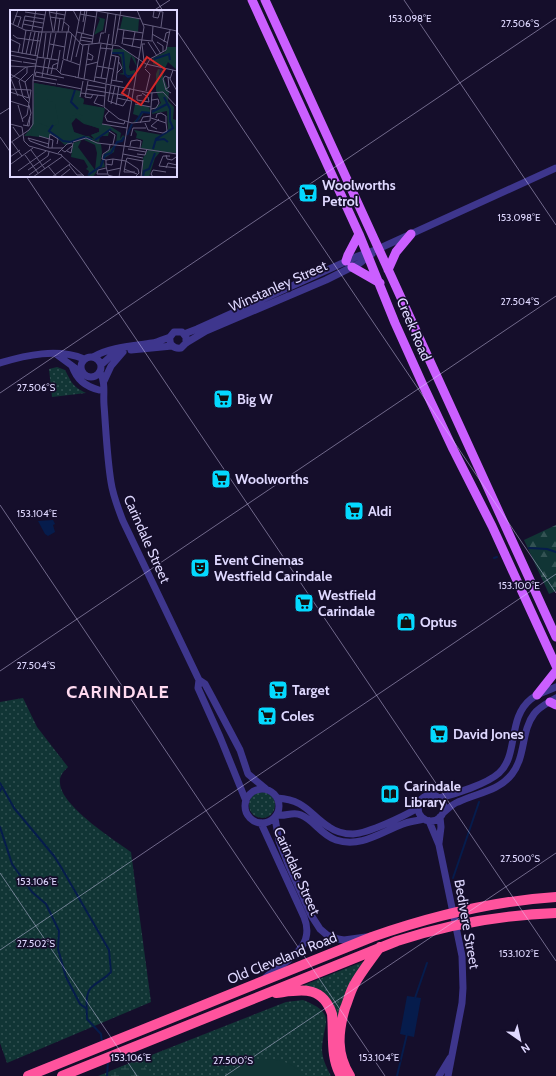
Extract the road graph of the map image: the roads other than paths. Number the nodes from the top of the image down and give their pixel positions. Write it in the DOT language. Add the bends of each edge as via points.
graph roads {
  1 [pos="252,0"];
  2 [pos="265,0"];
  3 [pos="556,168"];
  4 [pos="359,234"];
  5 [pos="411,234"];
  6 [pos="378,249"];
  7 [pos="368,255"];
  8 [pos="349,264"];
  9 [pos="388,270"];
  10 [pos="380,283"];
  11 [pos="184,334"];
  12 [pos="170,337"];
  13 [pos="186,343"];
  14 [pos="172,346"];
  15 [pos="123,352"];
  16 [pos="56,354"];
  17 [pos="93,357"];
  18 [pos="84,359"];
  19 [pos="0,363"];
  20 [pos="72,366"];
  21 [pos="100,368"];
  22 [pos="81,369"];
  23 [pos="92,377"];
  24 [pos="104,381"];
  25 [pos="99,390"];
  26 [pos="103,399"];
  27 [pos="556,637"];
  28 [pos="556,666"];
  29 [pos="556,671"];
  30 [pos="199,680"];
  31 [pos="556,687"];
  32 [pos="537,695"];
  33 [pos="554,702"];
  34 [pos="266,790"];
  35 [pos="277,798"];
  36 [pos="439,798"];
  37 [pos="246,801"];
  38 [pos="418,808"];
  39 [pos="441,815"];
  40 [pos="276,817"];
  41 [pos="427,820"];
  42 [pos="261,823"];
  43 [pos="439,845"];
  44 [pos="556,897"];
  45 [pos="556,913"];
  46 [pos="372,937"];
  47 [pos="380,947"];
  48 [pos="261,982"];
  49 [pos="258,996"];
  50 [pos="452,1054"];
  51 [pos="28,1076"];
  52 [pos="62,1076"];
  53 [pos="341,1076"];
  54 [pos="350,1076"];
  55 [pos="439,1076"];
  56 [pos="448,1076"];
  1 -- 4 [label="main road, Creek Road"];
  2 -- 6 [label="main road, Creek Road"];
  3 -- 5 [label="street, Winstanley Street"];
  4 -- 7 [label="main road, Creek Road"];
  4 -- 8 [label="main road" via="348,255"];
  5 -- 6 [label="street, Winstanley Street"];
  5 -- 9 [label="main road" via="396,252"];
  6 -- 7 [label="street, Winstanley Street"];
  6 -- 9 [label="main road, Creek Road"];
  7 -- 8 [label="street, Winstanley Street"];
  7 -- 10 [label="main road, Creek Road"];
  8 -- 10 [label="main road"];
  8 -- 11 [label="street, Winstanley Street"];
  8 -- 13 [label="street, Winstanley Street" via="313,285 206,331"];
  9 -- 27 [label="main road, Creek Road"];
  10 -- 28 [label="main road, Creek Road" via="422,383"];
  11 -- 12 [label="street" via="177,332"];
  11 -- 13 [label="street"];
  12 -- 14 [label="street"];
  12 -- 17 [label="street" via="111,350"];
  13 -- 14 [label="street" via="181,348"];
  14 -- 15 [label="street"];
  15 -- 21 [label="street" via="112,355"];
  15 -- 24 [label="street" via="111,366"];
  16 -- 18 [label="street"];
  16 -- 19 [label="street" via="27,356"];
  16 -- 20 [label="street"];
  17 -- 18 [label="street"];
  17 -- 21 [label="street" via="98,360"];
  18 -- 22 [label="street"];
  20 -- 22 [label="street"];
  20 -- 25 [label="street" via="79,380"];
  21 -- 23 [label="street"];
  21 -- 24 [label="street, Carindale Street"];
  22 -- 23 [label="street" via="86,376"];
  23 -- 25 [label="street, Carindale Street"];
  24 -- 26 [label="street, Carindale Street"];
  25 -- 26 [label="street, Carindale Street"];
  26 -- 30 [label="street, Carindale Street" via="110,482 114,496 123,521"];
  29 -- 32 [label="main road"];
  30 -- 34 [label="street, Carindale Street" via="205,684 240,750 248,774"];
  30 -- 37 [label="street, Carindale Street" via="198,688"];
  31 -- 32 [label="street"];
  32 -- 36 [label="street" via="527,703 519,715 508,759 498,774 455,794"];
  33 -- 39 [label="street" via="537,711 531,719 521,756 507,780 497,787 458,802"];
  34 -- 35 [label="street"];
  34 -- 37 [label="street" via="253,792"];
  35 -- 38 [label="street" via="294,801 307,808 330,828 351,834 365,831"];
  35 -- 40 [label="street" via="279,807"];
  36 -- 38 [label="street" via="432,795 424,797"];
  36 -- 39 [label="street" via="443,805"];
  37 -- 42 [label="street" via="248,816"];
  38 -- 41 [label="street"];
  39 -- 41 [label="street" via="437,819"];
  39 -- 43 [label="street, Bedivere Street"];
  40 -- 41 [label="street" via="293,813 301,815 325,835 350,843 366,840 401,824"];
  40 -- 42 [label="street"];
  40 -- 46 [label="street, Carindale Street" via="279,841 288,864 311,915 320,928 327,935 338,939"];
  41 -- 43 [label="street, Bedivere Street"];
  42 -- 48 [label="street, Carindale Street" via="304,917 307,932 301,950"];
  43 -- 50 [label="street, Bedivere Street" via="462,956 461,1010"];
  44 -- 46 [label="highway, Old Cleveland Road" via="500,903 404,926"];
  45 -- 47 [label="highway, Old Cleveland Road" via="466,923 421,933"];
  46 -- 48 [label="highway, Old Cleveland Road"];
  47 -- 49 [label="highway, Old Cleveland Road"];
  47 -- 54 [label="highway" via="353,986 341,1023 340,1054"];
  48 -- 51 [label="highway, Old Cleveland Road"];
  49 -- 52 [label="highway, Old Cleveland Road"];
  49 -- 53 [label="highway" via="305,990 315,993 324,1000 332,1014 333,1053"];
  50 -- 55 [label="street, Bedivere Street"];
  50 -- 56 [label="street, Bedivere Street"];
}
